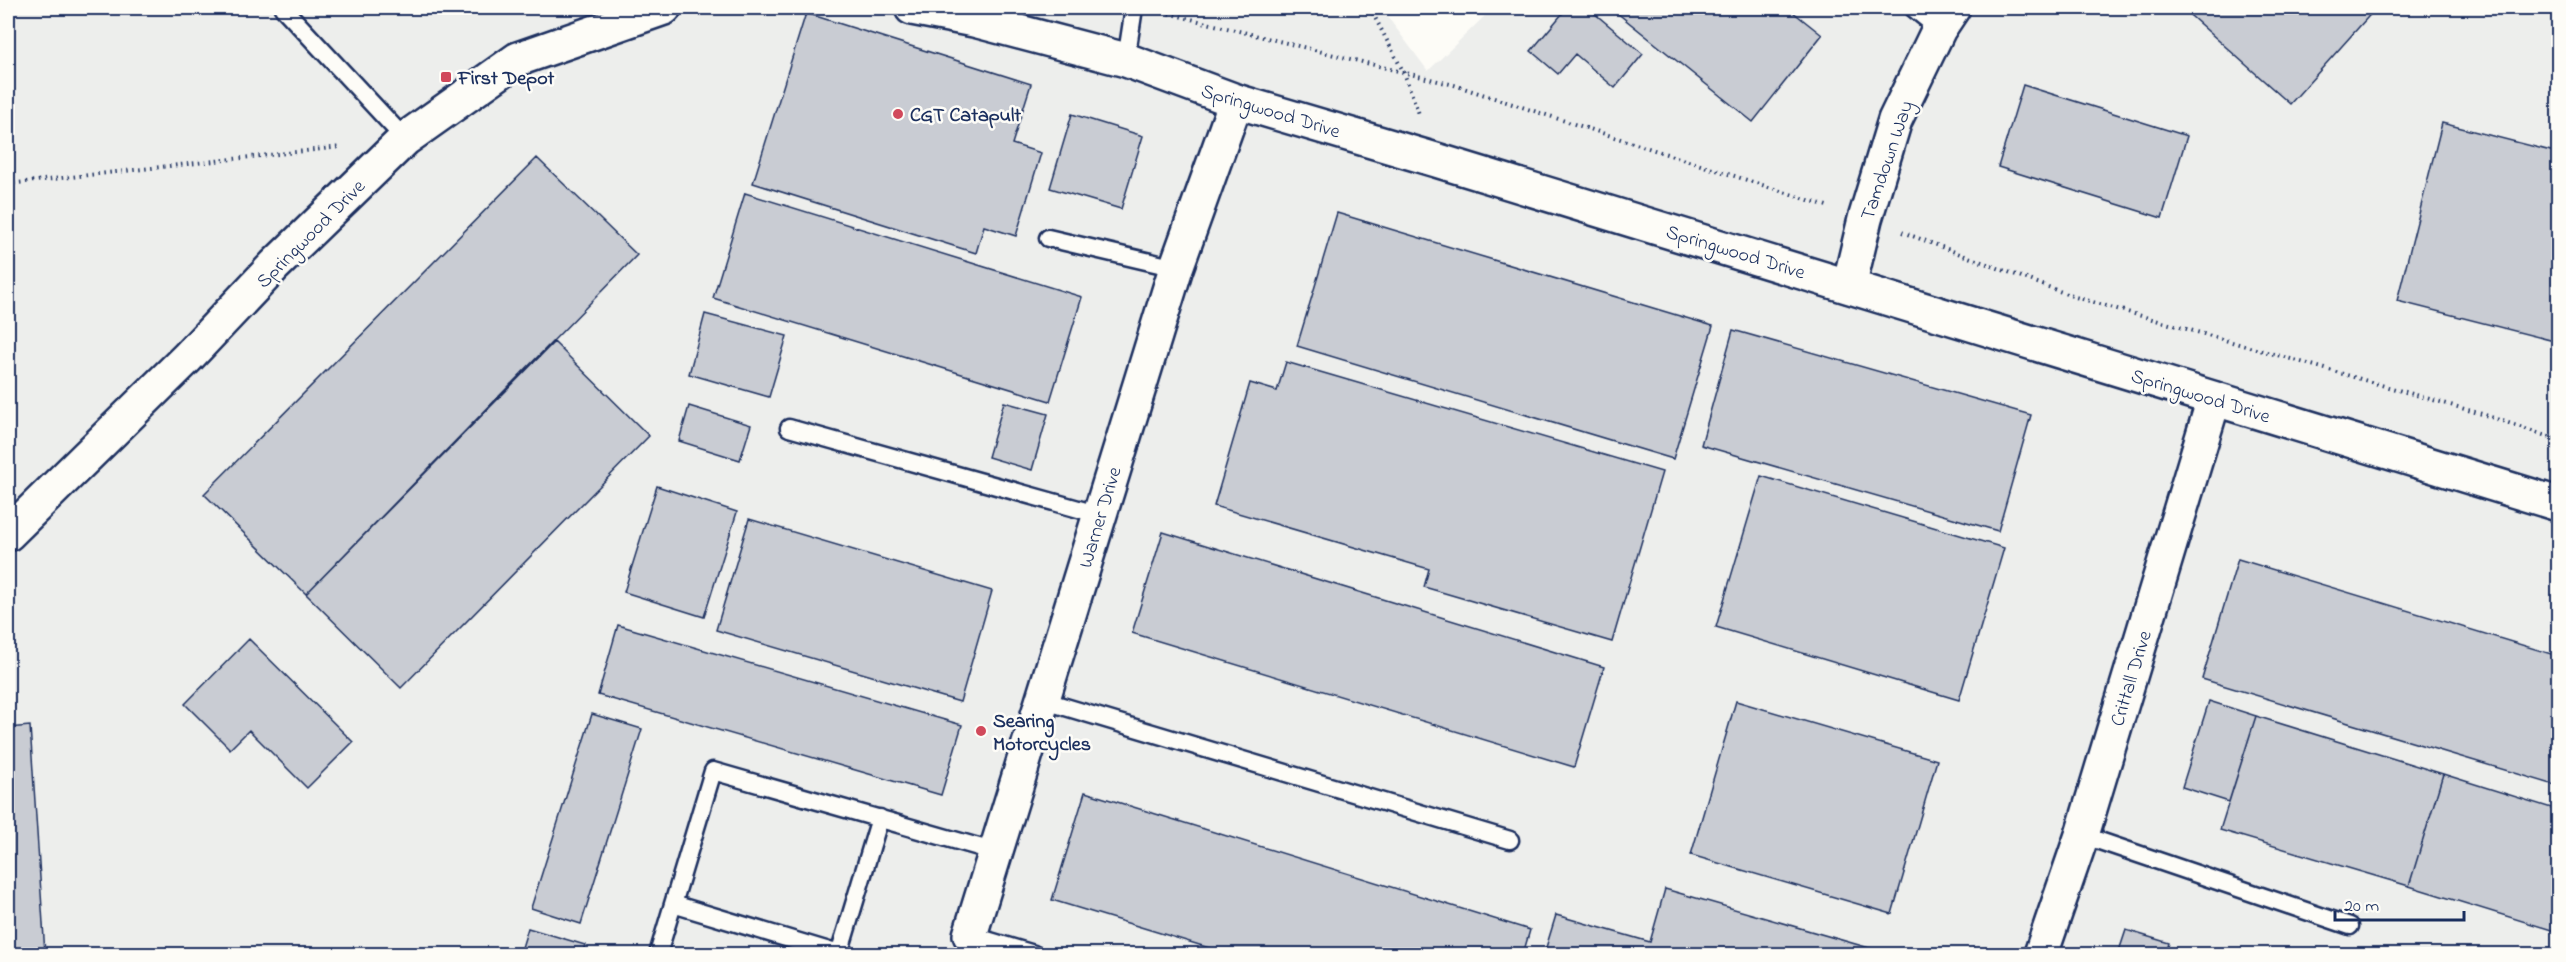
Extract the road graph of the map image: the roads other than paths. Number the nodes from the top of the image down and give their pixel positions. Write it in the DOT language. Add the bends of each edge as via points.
graph roads {
  1 [pos="284,8"];
  2 [pos="664,8"];
  3 [pos="912,8"];
  4 [pos="1134,8"];
  5 [pos="1913,8"];
  6 [pos="1946,18"];
  7 [pos="1126,60"];
  8 [pos="1236,101"];
  9 [pos="405,139"];
  10 [pos="1048,238"];
  11 [pos="1176,268"];
  12 [pos="1849,286"];
  13 [pos="2214,399"];
  14 [pos="789,428"];
  15 [pos="2559,504"];
  16 [pos="1100,515"];
  17 [pos="8,534"];
  18 [pos="1042,700"];
  19 [pos="880,818"];
  20 [pos="2082,835"];
  21 [pos="1510,840"];
  22 [pos="996,852"];
  23 [pos="673,904"];
  24 [pos="2350,926"];
  25 [pos="970,935"];
  26 [pos="658,954"];
  27 [pos="839,954"];
  28 [pos="1034,954"];
  29 [pos="2041,954"];
  1 -- 9 [label="lane"];
  2 -- 9 [label="street, Springwood Drive" via="519,59"];
  3 -- 7 [label="street, Springwood Drive"];
  4 -- 7 [label="lane"];
  5 -- 6 [label="lane"];
  6 -- 12 [label="street, Tamdown Way" via="1895,120"];
  7 -- 8 [label="street, Springwood Drive"];
  8 -- 11 [label="street, Warner Drive"];
  8 -- 12 [label="street, Springwood Drive"];
  9 -- 17 [label="street, Springwood Drive"];
  10 -- 11 [label="lane"];
  11 -- 16 [label="street, Warner Drive"];
  12 -- 13 [label="street, Springwood Drive"];
  13 -- 15 [label="street, Springwood Drive"];
  13 -- 20 [label="street, Crittall Drive"];
  14 -- 16 [label="lane"];
  16 -- 18 [label="street, Warner Drive"];
  18 -- 21 [label="lane"];
  18 -- 22 [label="street, Warner Drive"];
  19 -- 22 [label="lane"];
  19 -- 23 [label="lane" via="713,771"];
  19 -- 27 [label="lane"];
  20 -- 24 [label="lane"];
  20 -- 29 [label="street, Crittall Drive"];
  22 -- 25 [label="street, Warner Drive"];
  23 -- 26 [label="lane"];
  23 -- 27 [label="lane"];
  25 -- 28 [label="lane"];
}
